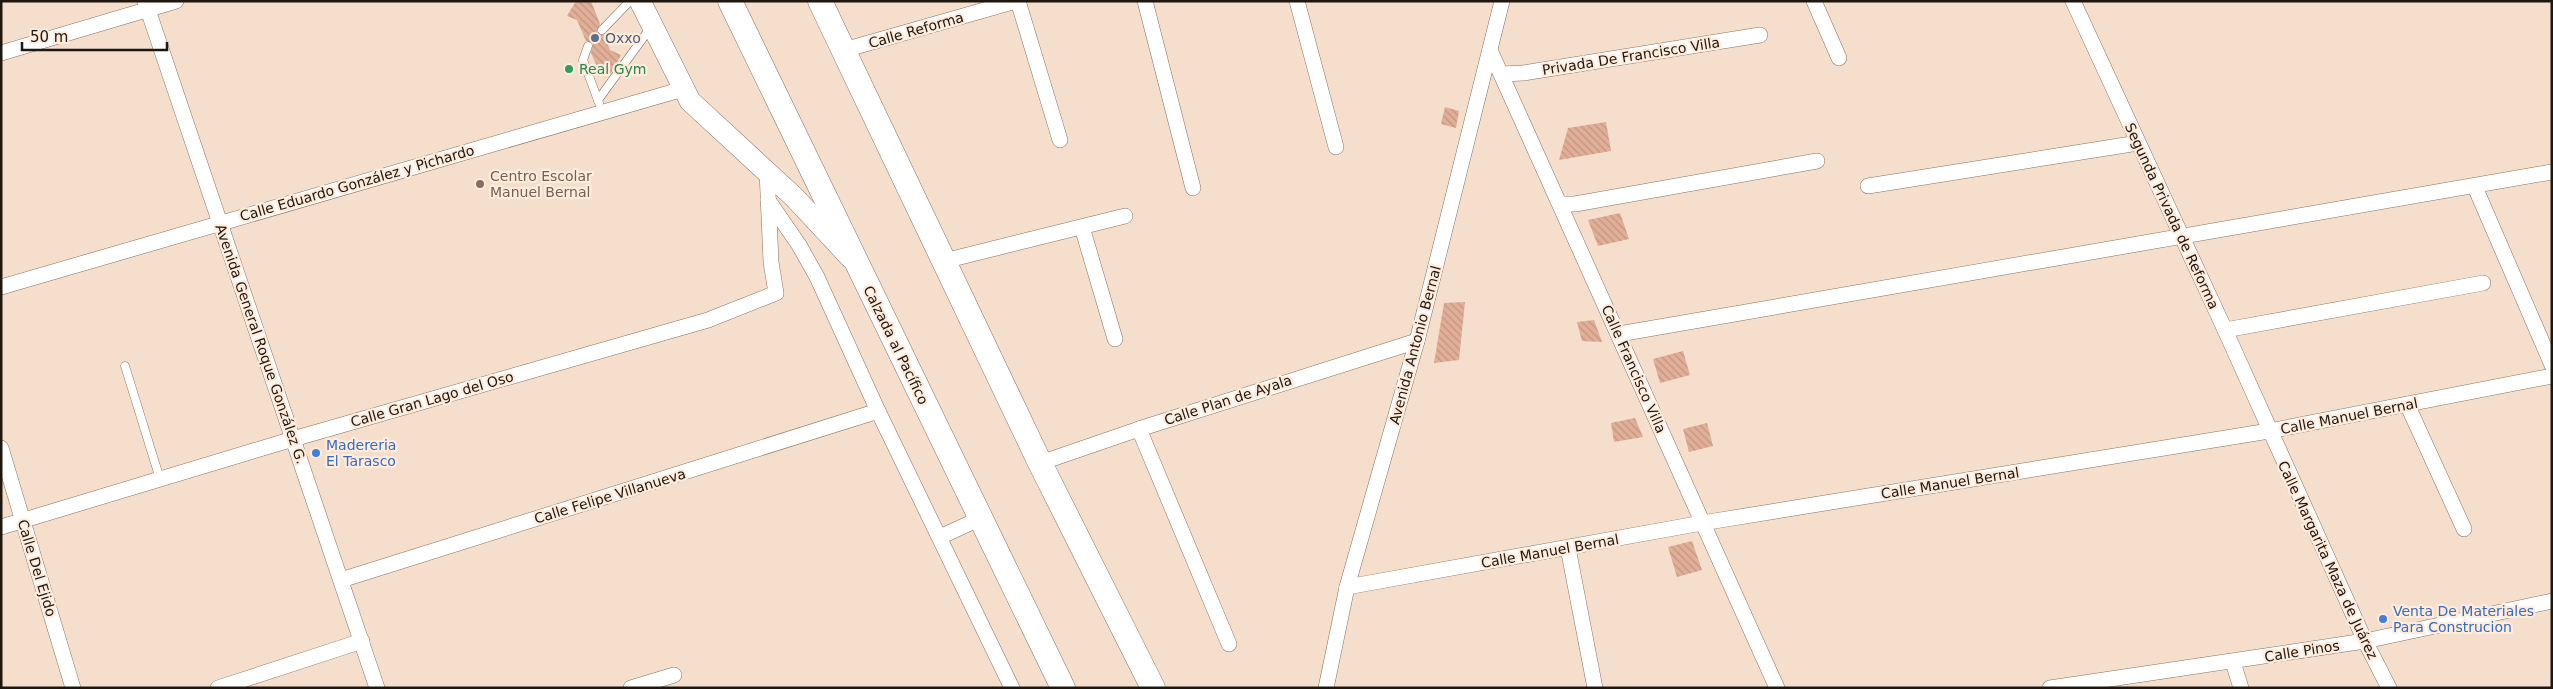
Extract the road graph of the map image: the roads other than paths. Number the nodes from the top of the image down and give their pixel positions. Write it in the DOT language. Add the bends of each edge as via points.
graph roads {
  1 [pos="176,1"];
  2 [pos="630,1"];
  3 [pos="640,1"];
  4 [pos="730,1"];
  5 [pos="820,1"];
  6 [pos="1017,1"];
  7 [pos="1145,1"];
  8 [pos="1298,1"];
  9 [pos="1502,1"];
  10 [pos="1814,1"];
  11 [pos="2072,1"];
  12 [pos="146,5"];
  13 [pos="652,25"];
  14 [pos="602,30"];
  15 [pos="1760,35"];
  16 [pos="588,46"];
  17 [pos="844,50"];
  18 [pos="1490,50"];
  19 [pos="1,53"];
  20 [pos="1839,58"];
  21 [pos="1502,74"];
  22 [pos="683,89"];
  23 [pos="600,106"];
  24 [pos="1060,140"];
  25 [pos="2138,143"];
  26 [pos="1336,147"];
  27 [pos="1818,161"];
  28 [pos="767,171"];
  29 [pos="2552,172"];
  30 [pos="1868,186"];
  31 [pos="2476,187"];
  32 [pos="1193,188"];
  33 [pos="768,200"];
  34 [pos="1561,204"];
  35 [pos="1125,216"];
  36 [pos="220,223"];
  37 [pos="1082,227"];
  38 [pos="2182,238"];
  39 [pos="944,262"];
  40 [pos="858,266"];
  41 [pos="2483,283"];
  42 [pos="1,287"];
  43 [pos="2225,330"];
  44 [pos="1619,334"];
  45 [pos="1115,339"];
  46 [pos="1417,341"];
  47 [pos="2552,365"];
  48 [pos="125,366"];
  49 [pos="2552,376"];
  50 [pos="2407,404"];
  51 [pos="878,411"];
  52 [pos="1139,429"];
  53 [pos="2269,432"];
  54 [pos="293,439"];
  55 [pos="1,448"];
  56 [pos="1040,463"];
  57 [pos="160,479"];
  58 [pos="981,518"];
  59 [pos="23,520"];
  60 [pos="1702,523"];
  61 [pos="1,527"];
  62 [pos="2464,529"];
  63 [pos="940,537"];
  64 [pos="1568,548"];
  65 [pos="341,580"];
  66 [pos="1347,587"];
  67 [pos="2552,602"];
  68 [pos="362,641"];
  69 [pos="2365,641"];
  70 [pos="1229,644"];
  71 [pos="2233,662"];
  72 [pos="674,675"];
  73 [pos="2090,685"];
  74 [pos="73,688"];
  75 [pos="218,688"];
  76 [pos="377,688"];
  77 [pos="632,688"];
  78 [pos="1012,688"];
  79 [pos="1063,688"];
  80 [pos="1153,688"];
  81 [pos="1326,688"];
  82 [pos="1595,688"];
  83 [pos="1778,688"];
  84 [pos="2050,688"];
  85 [pos="2242,688"];
  86 [pos="2388,688"];
  1 -- 12 [label="street"];
  2 -- 14 [label="lane"];
  3 -- 13 [label="street"];
  4 -- 40 [label="main road, Calzada al Pacífico"];
  5 -- 17 [label="main road"];
  6 -- 17 [label="street, Calle Reforma"];
  6 -- 24 [label="street"];
  7 -- 32 [label="street"];
  8 -- 26 [label="street"];
  9 -- 18 [label="street, Avenida Antonio Bernal"];
  10 -- 20 [label="street"];
  11 -- 25 [label="street, Segunda Privada de Reforma"];
  12 -- 19 [label="street"];
  12 -- 36 [label="street, Avenida General Roque González G."];
  13 -- 22 [label="street"];
  13 -- 23 [label="lane"];
  15 -- 21 [label="street, Privada De Francisco Villa"];
  16 -- 23 [label="lane" via="583,60"];
  17 -- 39 [label="main road"];
  18 -- 21 [label="street, Calle Francisco Villa"];
  18 -- 46 [label="street, Avenida Antonio Bernal"];
  21 -- 34 [label="street, Calle Francisco Villa"];
  22 -- 23 [label="street, Calle Eduardo González y Pichardo"];
  22 -- 28 [label="street" via="699,112"];
  23 -- 36 [label="street, Calle Eduardo González y Pichardo"];
  25 -- 30 [label="street"];
  25 -- 38 [label="street, Segunda Privada de Reforma"];
  27 -- 34 [label="street"];
  28 -- 33 [label="street"];
  28 -- 40 [label="street"];
  29 -- 31 [label="street"];
  31 -- 38 [label="street"];
  31 -- 47 [label="street"];
  33 -- 51 [label="street" via="800,245 817,277"];
  33 -- 54 [label="street, Calle Gran Lago del Oso" via="776,293 708,320"];
  34 -- 44 [label="street, Calle Francisco Villa"];
  35 -- 37 [label="street"];
  36 -- 42 [label="street, Calle Eduardo González y Pichardo"];
  36 -- 54 [label="street, Avenida General Roque González G."];
  37 -- 39 [label="street"];
  37 -- 45 [label="street"];
  38 -- 43 [label="street, Segunda Privada de Reforma"];
  38 -- 44 [label="street"];
  39 -- 56 [label="main road"];
  40 -- 58 [label="main road, Calzada al Pacífico"];
  41 -- 43 [label="street"];
  43 -- 53 [label="street, Segunda Privada de Reforma"];
  44 -- 60 [label="street, Calle Francisco Villa"];
  46 -- 52 [label="street, Calle Plan de Ayala"];
  46 -- 66 [label="street, Avenida Antonio Bernal"];
  48 -- 57 [label="lane"];
  49 -- 50 [label="street, Calle Manuel Bernal"];
  50 -- 53 [label="street, Calle Manuel Bernal"];
  50 -- 62 [label="street"];
  51 -- 63 [label="street"];
  51 -- 65 [label="street, Calle Felipe Villanueva"];
  52 -- 56 [label="street, Calle Plan de Ayala"];
  52 -- 70 [label="street"];
  53 -- 60 [label="street, Calle Manuel Bernal"];
  53 -- 69 [label="street, Calle Margarita Maza de Juárez"];
  54 -- 57 [label="street, Calle Gran Lago del Oso"];
  54 -- 65 [label="street, Avenida General Roque González G."];
  55 -- 59 [label="street, Calle Del Ejido"];
  56 -- 80 [label="main road"];
  57 -- 59 [label="street, Calle Gran Lago del Oso"];
  58 -- 63 [label="street"];
  58 -- 79 [label="main road, Calzada al Pacífico"];
  59 -- 61 [label="street, Calle Gran Lago del Oso"];
  59 -- 74 [label="street, Calle Del Ejido"];
  60 -- 64 [label="street, Calle Manuel Bernal"];
  60 -- 83 [label="street, Calle Francisco Villa"];
  63 -- 78 [label="street"];
  64 -- 66 [label="street, Calle Manuel Bernal"];
  64 -- 82 [label="street"];
  65 -- 68 [label="street, Avenida General Roque González G."];
  66 -- 81 [label="street, Avenida Antonio Bernal"];
  67 -- 69 [label="street, Calle Pinos"];
  68 -- 75 [label="street"];
  68 -- 76 [label="street, Avenida General Roque González G."];
  69 -- 71 [label="street, Calle Pinos"];
  69 -- 86 [label="street, Calle Margarita Maza de Juárez"];
  71 -- 73 [label="street, Calle Pinos"];
  71 -- 85 [label="street"];
  72 -- 77 [label="street"];
  73 -- 84 [label="street, Calle Pinos"];
}
